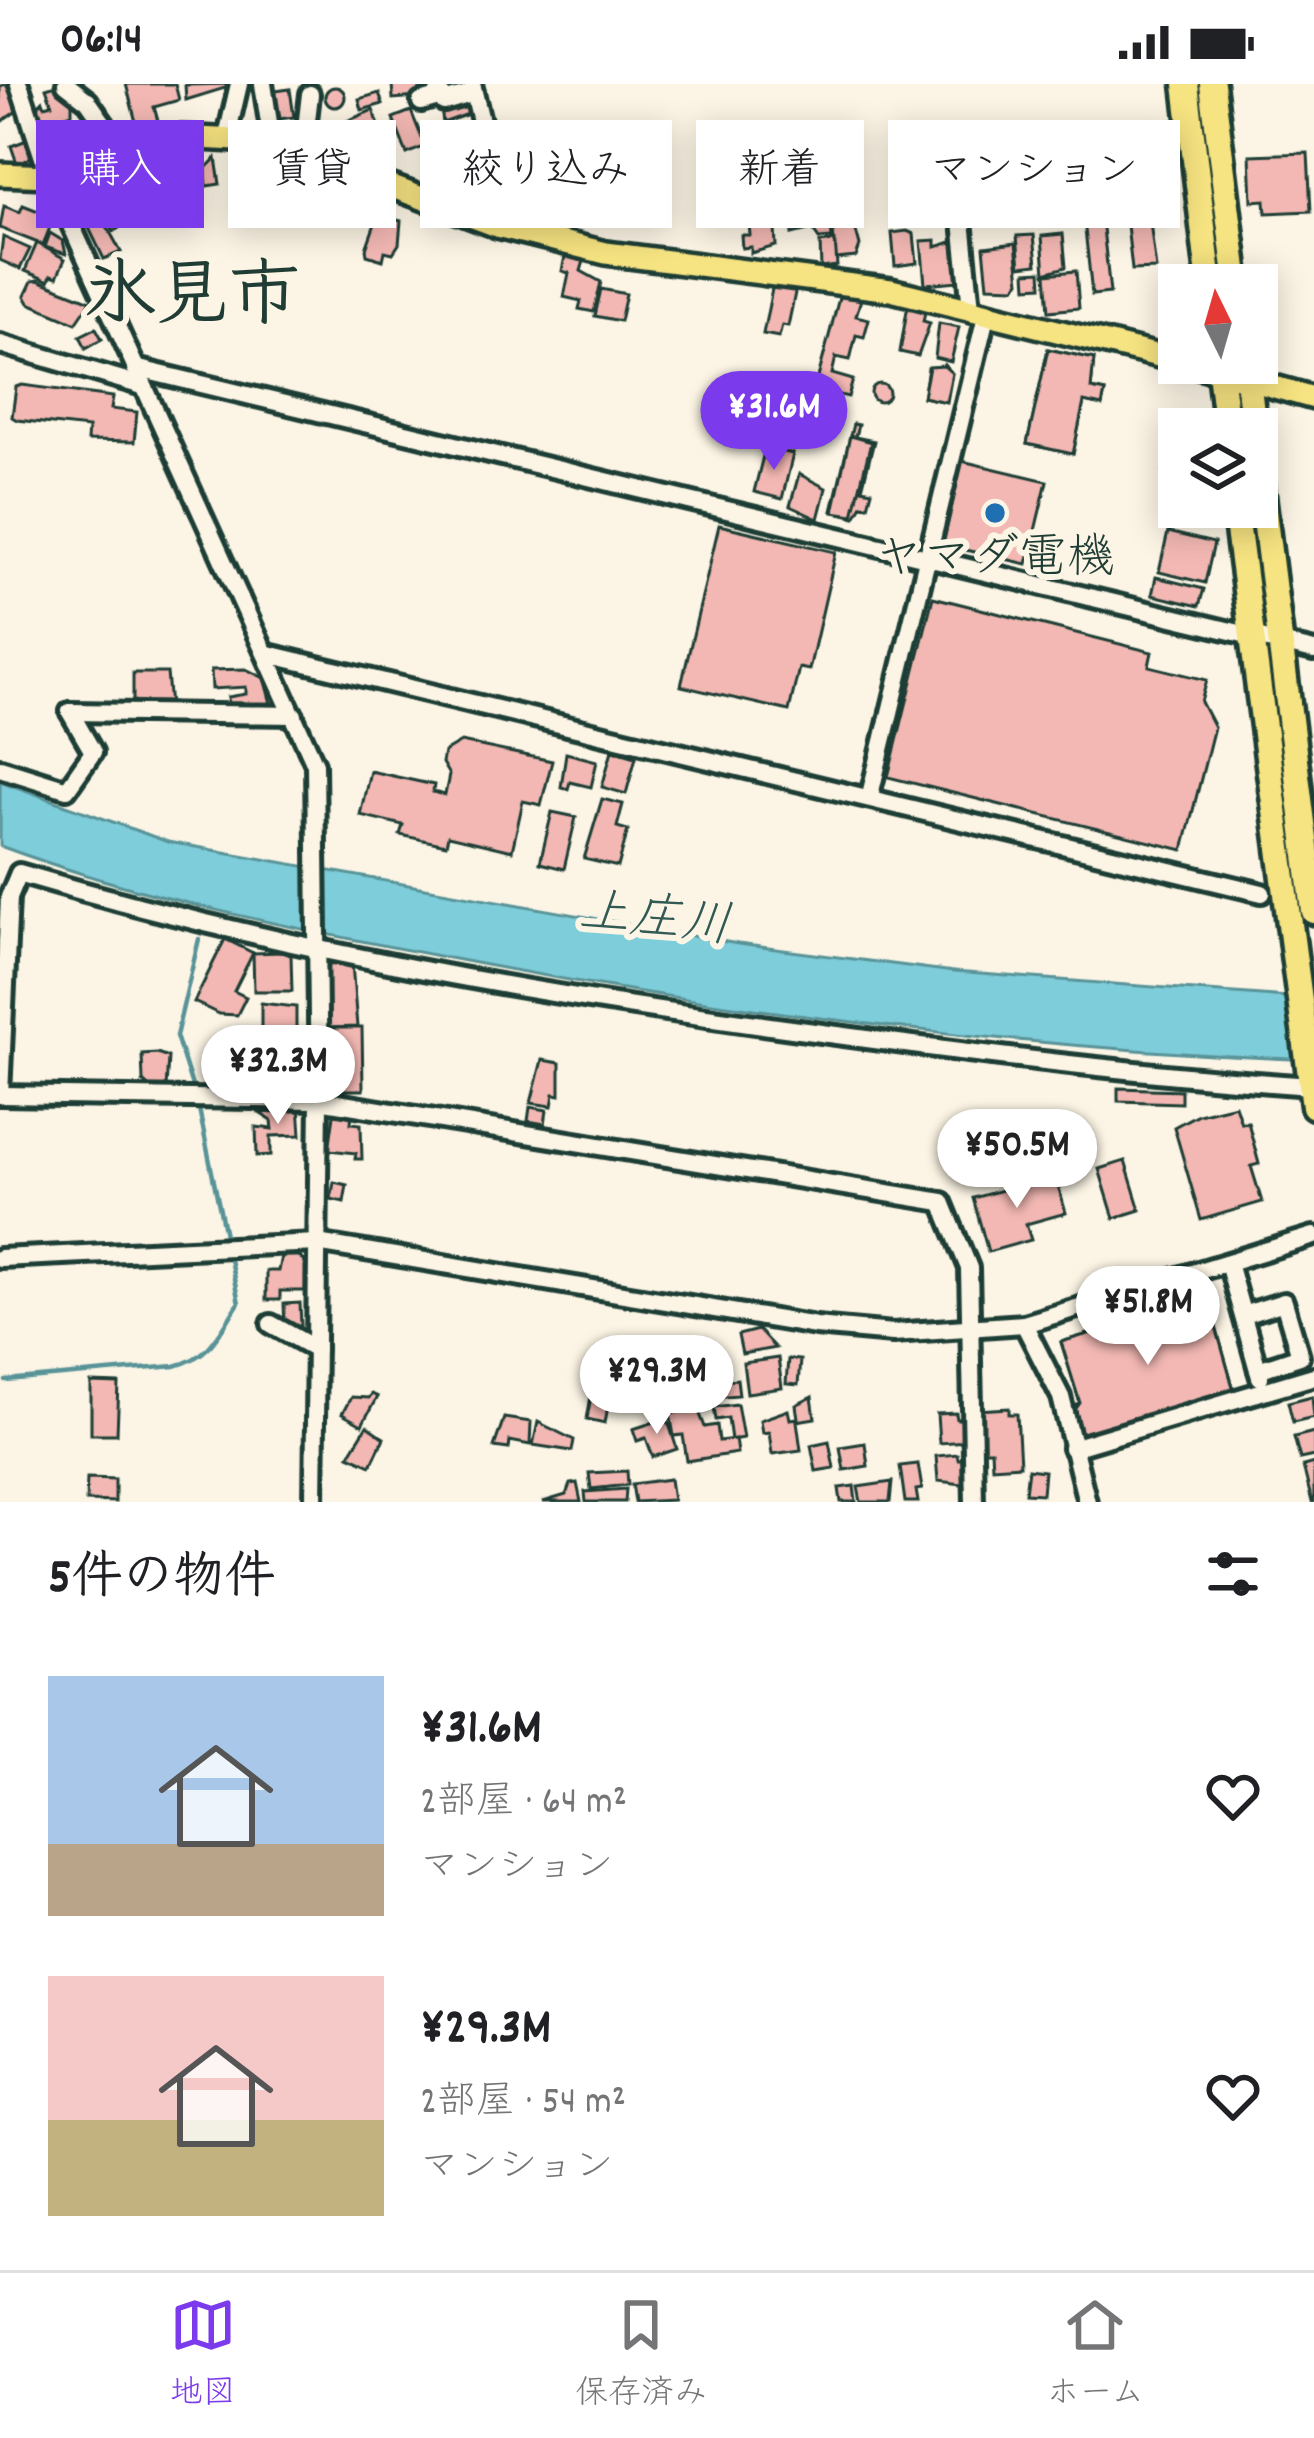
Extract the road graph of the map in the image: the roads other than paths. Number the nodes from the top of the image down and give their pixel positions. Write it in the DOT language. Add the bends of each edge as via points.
graph roads {
  1 [pos="19,84"];
  2 [pos="66,84"];
  3 [pos="239,84"];
  4 [pos="263,84"];
  5 [pos="1186,84"];
  6 [pos="1212,84"];
  7 [pos="473,88"];
  8 [pos="440,91"];
  9 [pos="310,94"];
  10 [pos="422,102"];
  11 [pos="101,120"];
  12 [pos="269,120"];
  13 [pos="307,120"];
  14 [pos="481,120"];
  15 [pos="36,136"];
  16 [pos="204,136"];
  17 [pos="227,136"];
  18 [pos="0,174"];
  19 [pos="36,175"];
  20 [pos="72,228"];
  21 [pos="505,228"];
  22 [pos="966,228"];
  23 [pos="1207,264"];
  24 [pos="1234,264"];
  25 [pos="979,310"];
  26 [pos="0,344"];
  27 [pos="1158,356"];
  28 [pos="135,368"];
  29 [pos="1278,383"];
  30 [pos="142,386"];
  31 [pos="1314,398"];
  32 [pos="1237,528"];
  33 [pos="1265,528"];
  34 [pos="928,555"];
  35 [pos="1250,634"];
  36 [pos="1279,644"];
  37 [pos="1314,650"];
  38 [pos="268,654"];
  39 [pos="295,716"];
  40 [pos="0,769"];
  41 [pos="870,795"];
  42 [pos="0,866"];
  43 [pos="19,873"];
  44 [pos="1262,893"];
  45 [pos="1314,910"];
  46 [pos="318,951"];
  47 [pos="0,1095"];
  48 [pos="1313,1096"];
  49 [pos="320,1100"];
  50 [pos="1314,1236"];
  51 [pos="317,1244"];
  52 [pos="0,1258"];
  53 [pos="1228,1263"];
  54 [pos="1243,1315"];
  55 [pos="272,1324"];
  56 [pos="1024,1324"];
  57 [pos="968,1328"];
  58 [pos="316,1349"];
  59 [pos="1258,1370"];
  60 [pos="1314,1376"];
  61 [pos="1264,1391"];
  62 [pos="1072,1448"];
  63 [pos="314,1502"];
  64 [pos="974,1502"];
  65 [pos="1087,1502"];
  1 -- 15 [label="street"];
  2 -- 11 [label="street"];
  3 -- 17 [label="street"];
  4 -- 12 [label="street"];
  5 -- 23 [label="highway"];
  6 -- 24 [label="highway"];
  7 -- 8 [label="street" via="444,101"];
  7 -- 14 [label="street"];
  8 -- 10 [label="street"];
  9 -- 13 [label="street"];
  16 -- 17 [label="main road"];
  18 -- 19 [label="main road"];
  20 -- 28 [label="street"];
  21 -- 25 [label="main road" via="606,253 891,290"];
  22 -- 25 [label="street"];
  25 -- 27 [label="main road"];
  25 -- 34 [label="street"];
  26 -- 30 [label="street"];
  28 -- 30 [label="street"];
  28 -- 34 [label="street"];
  29 -- 31 [label="main road"];
  30 -- 38 [label="street"];
  32 -- 35 [label="highway"];
  33 -- 36 [label="highway"];
  34 -- 35 [label="street"];
  34 -- 41 [label="street"];
  35 -- 36 [label="street"];
  35 -- 48 [label="highway"];
  36 -- 37 [label="street"];
  36 -- 45 [label="highway"];
  38 -- 39 [label="street"];
  38 -- 41 [label="street"];
  39 -- 40 [label="street" via="70,712 93,752 68,789"];
  39 -- 46 [label="street" via="315,764"];
  41 -- 44 [label="street"];
  42 -- 43 [label="street"];
  43 -- 46 [label="street"];
  43 -- 47 [label="street" via="9,897"];
  46 -- 48 [label="street" via="642,1010"];
  46 -- 49 [label="street"];
  47 -- 49 [label="street"];
  49 -- 51 [label="street"];
  49 -- 57 [label="street" via="942,1202 969,1268"];
  50 -- 53 [label="street"];
  51 -- 52 [label="street"];
  51 -- 57 [label="street" via="816,1326"];
  51 -- 58 [label="street"];
  53 -- 54 [label="street"];
  53 -- 56 [label="street"];
  54 -- 59 [label="street"];
  54 -- 59 [label="street" via="1284,1302 1300,1357"];
  55 -- 58 [label="street"];
  56 -- 57 [label="street"];
  56 -- 62 [label="street" via="1061,1397"];
  57 -- 64 [label="street"];
  58 -- 63 [label="street"];
  59 -- 61 [label="street"];
  60 -- 61 [label="street"];
  61 -- 62 [label="street"];
  62 -- 65 [label="street"];
}
